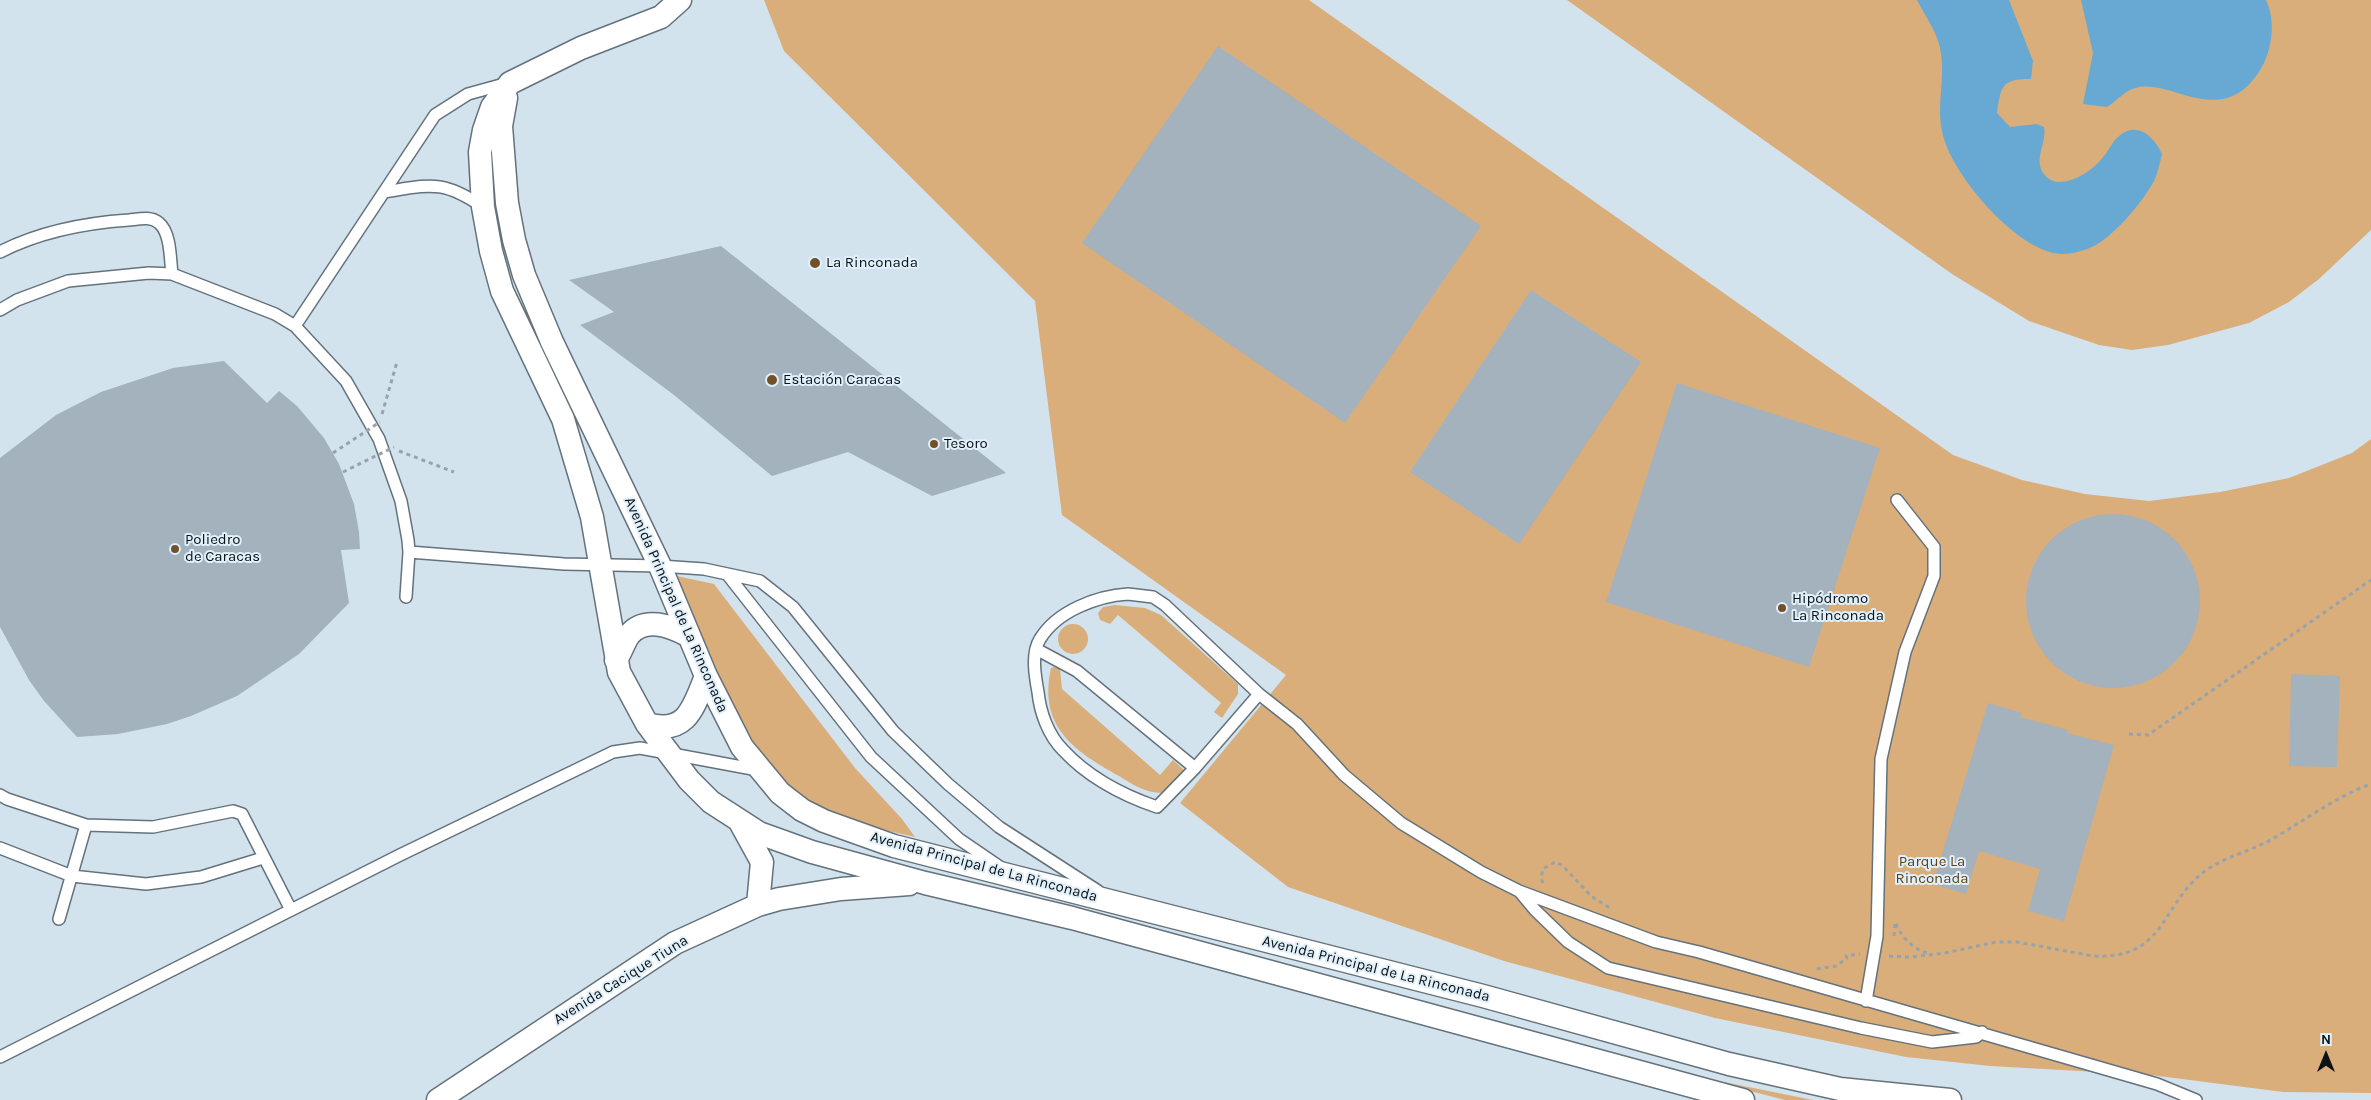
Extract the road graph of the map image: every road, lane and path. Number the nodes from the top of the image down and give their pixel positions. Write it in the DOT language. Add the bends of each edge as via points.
graph roads {
  1 [pos="680,0"];
  2 [pos="510,82"];
  3 [pos="384,192"];
  4 [pos="483,207"];
  5 [pos="0,252"];
  6 [pos="172,274"];
  7 [pos="0,310"];
  8 [pos="295,326"];
  9 [pos="397,362"];
  10 [pos="394,447"];
  11 [pos="333,453"];
  12 [pos="418,459"];
  13 [pos="343,472"];
  14 [pos="454,472"];
  15 [pos="1897,500"];
  16 [pos="409,552"];
  17 [pos="599,564"];
  18 [pos="660,566"];
  19 [pos="727,574"];
  20 [pos="2371,580"];
  21 [pos="406,597"];
  22 [pos="687,635"];
  23 [pos="1036,649"];
  24 [pos="616,660"];
  25 [pos="706,676"];
  26 [pos="1259,694"];
  27 [pos="647,724"];
  28 [pos="2129,734"];
  29 [pos="666,752"];
  30 [pos="1195,768"];
  31 [pos="759,770"];
  32 [pos="2371,784"];
  33 [pos="0,795"];
  34 [pos="738,819"];
  35 [pos="86,826"];
  36 [pos="0,848"];
  37 [pos="263,858"];
  38 [pos="1012,875"];
  39 [pos="72,876"];
  40 [pos="925,883"];
  41 [pos="1549,887"];
  42 [pos="1519,891"];
  43 [pos="1116,902"];
  44 [pos="758,905"];
  45 [pos="1596,906"];
  46 [pos="1610,908"];
  47 [pos="291,910"];
  48 [pos="1619,912"];
  49 [pos="59,920"];
  50 [pos="1893,940"];
  51 [pos="1888,946"];
  52 [pos="1930,954"];
  53 [pos="1874,955"];
  54 [pos="1887,956"];
  55 [pos="1809,967"];
  56 [pos="1866,1001"];
  57 [pos="1982,1032"];
  58 [pos="0,1057"];
  59 [pos="438,1100"];
  60 [pos="1743,1100"];
  61 [pos="1950,1100"];
  62 [pos="2196,1100"];
  1 -- 2 [label="street, Avenida Principal de La Rinconada" via="661,17 581,48"];
  2 -- 3 [label="lane" via="468,94 435,115"];
  2 -- 4 [label="street, Avenida Principal de La Rinconada" via="492,107 484,130 480,152"];
  2 -- 18 [label="street, Avenida Principal de La Rinconada" via="501,126 507,203 524,275 552,342"];
  3 -- 4 [label="lane" via="433,184 462,193"];
  3 -- 8 [label="lane"];
  4 -- 17 [label="street, Avenida Principal de La Rinconada" via="502,291 563,419 592,517"];
  5 -- 6 [label="lane" via="57,229 92,222 151,218 160,223 166,234"];
  6 -- 7 [label="lane" via="149,273 68,281 17,300"];
  6 -- 8 [label="lane" via="275,314"];
  8 -- 16 [label="lane" via="346,381 379,439 401,501"];
  9 -- 11 [label="path, bridge" via="380,422"];
  10 -- 13 [label="path, bridge"];
  12 -- 14 [label="path"];
  15 -- 53 [label="lane" via="1934,547 1934,576 1905,652 1881,759"];
  16 -- 17 [label="lane"];
  16 -- 21 [label="lane"];
  17 -- 18 [label="lane"];
  17 -- 24 [label="street, Avenida Principal de La Rinconada"];
  18 -- 19 [label="lane"];
  18 -- 22 [label="street, Avenida Principal de La Rinconada"];
  19 -- 38 [label="lane" via="871,756 959,839"];
  19 -- 43 [label="lane" via="760,581 793,607 893,730 948,784 999,827"];
  20 -- 28 [label="path" via="2148,735"];
  22 -- 24 [label="street" via="669,626 654,624 641,627 630,634"];
  22 -- 25 [label="street, Avenida Principal de La Rinconada"];
  23 -- 26 [label="lane" via="1039,639 1063,615 1107,596 1152,597 1165,605"];
  23 -- 30 [label="lane" via="1077,671"];
  23 -- 30 [label="lane" via="1039,705 1045,721 1053,738 1085,770 1130,798 1157,807"];
  24 -- 27 [label="street, Avenida Principal de La Rinconada" via="627,690"];
  25 -- 27 [label="street" via="695,706 676,726 659,728"];
  25 -- 31 [label="street, Avenida Principal de La Rinconada" via="742,747"];
  26 -- 30 [label="lane"];
  26 -- 42 [label="lane" via="1297,724 1344,775 1401,823 1481,872"];
  27 -- 29 [label="street, Avenida Principal de La Rinconada"];
  29 -- 31 [label="lane"];
  29 -- 34 [label="street, Avenida Principal de La Rinconada" via="711,802"];
  29 -- 47 [label="lane" via="640,748 613,752"];
  31 -- 38 [label="street, Avenida Principal de La Rinconada" via="802,810 824,821 894,846"];
  32 -- 52 [label="path" via="2337,799 2274,838 2206,870 2186,889 2153,937 2137,948 2099,956 2010,942"];
  33 -- 35 [label="lane"];
  34 -- 40 [label="street, Avenida Principal de La Rinconada" via="759,833 812,852"];
  34 -- 44 [label="street" via="762,862"];
  35 -- 37 [label="lane" via="153,827 233,811 248,821"];
  35 -- 39 [label="lane"];
  36 -- 39 [label="lane"];
  37 -- 39 [label="lane" via="201,877 146,884"];
  37 -- 47 [label="lane"];
  38 -- 43 [label="street, Avenida Principal de La Rinconada"];
  39 -- 49 [label="lane"];
  40 -- 44 [label="street, Avenida Cacique Tiuna" via="841,889"];
  40 -- 60 [label="street, Avenida Principal de La Rinconada" via="1081,921"];
  41 -- 46 [label="path" via="1542,882 1542,873 1555,862 1567,869 1591,896"];
  42 -- 56 [label="lane" via="1656,942"];
  42 -- 57 [label="lane" via="1568,942 1608,968 1932,1042 1976,1037"];
  43 -- 61 [label="street, Avenida Principal de La Rinconada" via="1483,996 1729,1064 1840,1089"];
  44 -- 59 [label="street, Avenida Cacique Tiuna" via="675,943"];
  45 -- 46 [label="path"];
  46 -- 48 [label="path"];
  47 -- 58 [label="lane"];
  50 -- 52 [label="path" via="1895,922 1911,945"];
  51 -- 54 [label="path"];
  52 -- 54 [label="path"];
  53 -- 54 [label="path"];
  53 -- 55 [label="path" via="1846,956 1836,966 1828,968"];
  53 -- 56 [label="lane"];
  56 -- 57 [label="lane"];
  57 -- 62 [label="lane" via="2157,1084"];
}
